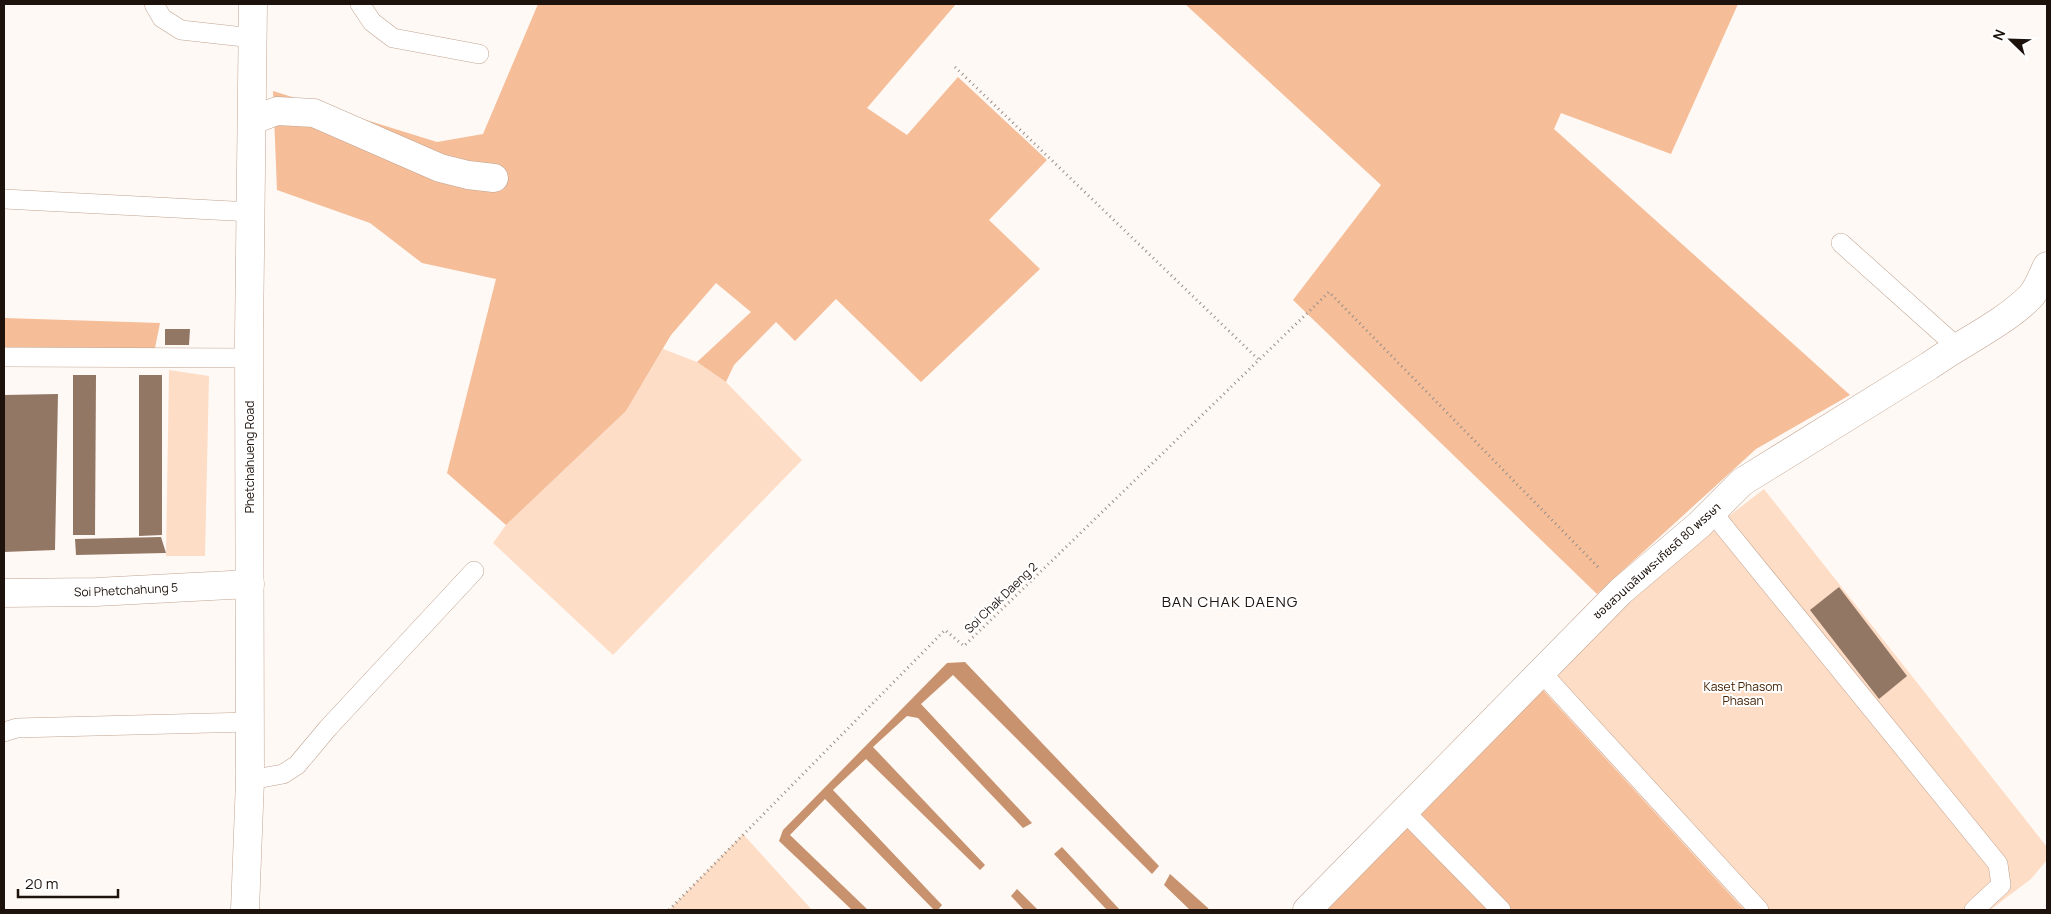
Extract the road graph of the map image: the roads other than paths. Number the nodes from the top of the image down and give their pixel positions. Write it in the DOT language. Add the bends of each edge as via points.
graph roads {
  1 [pos="154,4"];
  2 [pos="254,4"];
  3 [pos="360,4"];
  4 [pos="253,38"];
  5 [pos="479,54"];
  6 [pos="252,120"];
  7 [pos="494,178"];
  8 [pos="4,199"];
  9 [pos="252,212"];
  10 [pos="1841,243"];
  11 [pos="2047,266"];
  12 [pos="1956,346"];
  13 [pos="4,357"];
  14 [pos="249,358"];
  15 [pos="1712,512"];
  16 [pos="474,570"];
  17 [pos="250,584"];
  18 [pos="4,593"];
  19 [pos="1541,672"];
  20 [pos="250,722"];
  21 [pos="4,732"];
  22 [pos="250,780"];
  23 [pos="1404,812"];
  24 [pos="245,910"];
  25 [pos="1307,910"];
  26 [pos="1502,910"];
  27 [pos="1759,910"];
  28 [pos="1974,910"];
  1 -- 4 [label="lane" via="162,18 181,30"];
  2 -- 4 [label="street, Phetchahueng Road"];
  3 -- 5 [label="lane" via="372,22 393,38"];
  4 -- 6 [label="street, Phetchahueng Road"];
  6 -- 7 [label="street" via="277,111 314,113 440,168"];
  6 -- 9 [label="street, Phetchahueng Road"];
  8 -- 9 [label="lane"];
  9 -- 14 [label="street, Phetchahueng Road"];
  10 -- 12 [label="lane"];
  11 -- 12 [label="street, ซอยสวนเฉลิมพระเกียรติ 80 พรรษา" via="2032,296 1993,326"];
  12 -- 15 [label="street, ซอยสวนเฉลิมพระเกียรติ 80 พรรษา" via="1742,482"];
  13 -- 14 [label="lane"];
  14 -- 17 [label="street, Phetchahueng Road"];
  15 -- 19 [label="street, ซอยสวนเฉลิมพระเกียรติ 80 พรรษา" via="1621,590"];
  15 -- 28 [label="lane" via="1998,864 2001,885"];
  16 -- 22 [label="lane" via="297,765 283,774"];
  17 -- 18 [label="street, Soi Phetchahung 5"];
  17 -- 20 [label="street, Phetchahueng Road"];
  19 -- 23 [label="street, ซอยสวนเฉลิมพระเกียรติ 80 พรรษา"];
  19 -- 27 [label="lane"];
  20 -- 21 [label="lane" via="17,728"];
  20 -- 22 [label="street, Phetchahueng Road"];
  22 -- 24 [label="street, Phetchahueng Road"];
  23 -- 25 [label="street, ซอยสวนเฉลิมพระเกียรติ 80 พรรษา"];
  23 -- 26 [label="lane"];
}
